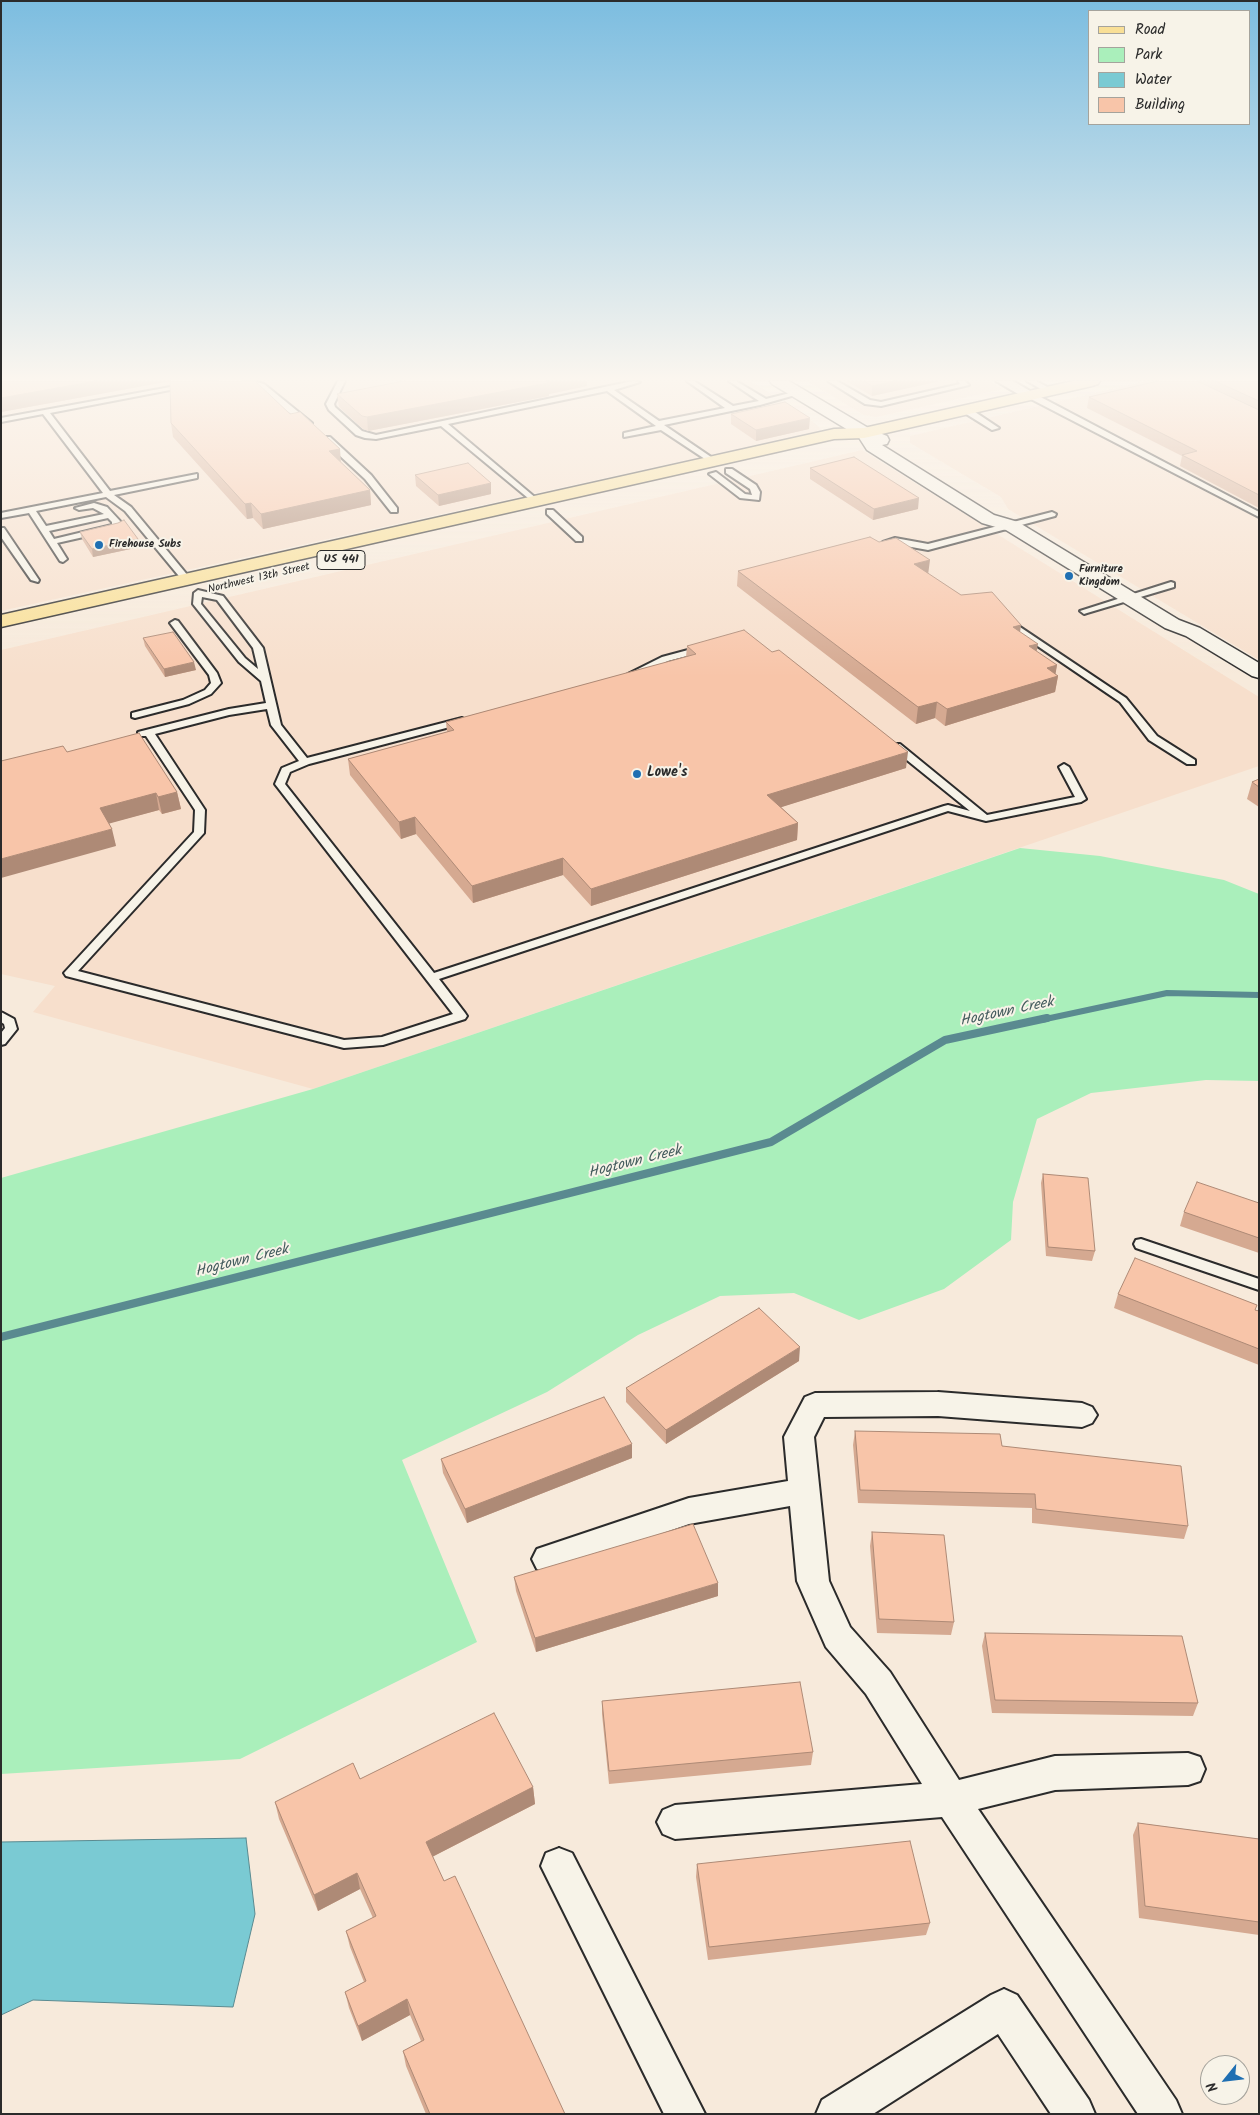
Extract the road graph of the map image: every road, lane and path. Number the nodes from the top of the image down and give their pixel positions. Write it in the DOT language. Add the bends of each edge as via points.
graph roads {
  1 [pos="97,480"];
  2 [pos="176,480"];
  3 [pos="370,480"];
  4 [pos="509,480"];
  5 [pos="648,480"];
  6 [pos="676,480"];
  7 [pos="925,480"];
  8 [pos="946,480"];
  9 [pos="1196,480"];
  10 [pos="587,489"];
  11 [pos="108,494"];
  12 [pos="534,501"];
  13 [pos="394,510"];
  14 [pos="550,512"];
  15 [pos="34,513"];
  16 [pos="1052,514"];
  17 [pos="111,515"];
  18 [pos="1259,515"];
  19 [pos="1,516"];
  20 [pos="1012,526"];
  21 [pos="485,527"];
  22 [pos="44,529"];
  23 [pos="1,530"];
  24 [pos="579,539"];
  25 [pos="52,542"];
  26 [pos="881,543"];
  27 [pos="63,559"];
  28 [pos="35,580"];
  29 [pos="1172,585"];
  30 [pos="192,586"];
  31 [pos="1129,598"];
  32 [pos="1084,611"];
  33 [pos="1,621"];
  34 [pos="175,623"];
  35 [pos="1172,624"];
  36 [pos="1020,630"];
  37 [pos="1,638"];
  38 [pos="710,648"];
  39 [pos="1259,672"];
  40 [pos="625,677"];
  41 [pos="264,679"];
  42 [pos="1259,688"];
  43 [pos="271,705"];
  44 [pos="135,715"];
  45 [pos="469,718"];
  46 [pos="149,733"];
  47 [pos="131,737"];
  48 [pos="886,738"];
  49 [pos="305,762"];
  50 [pos="1191,762"];
  51 [pos="1064,767"];
  52 [pos="986,818"];
  53 [pos="431,978"];
  54 [pos="1,1016"];
  55 [pos="1,1041"];
  56 [pos="1141,1244"];
  57 [pos="1259,1285"];
  58 [pos="1082,1415"];
  59 [pos="804,1491"];
  60 [pos="548,1559"];
  61 [pos="1188,1769"];
  62 [pos="951,1799"];
  63 [pos="674,1822"];
  64 [pos="559,1866"];
  65 [pos="685,2114"];
  66 [pos="836,2114"];
  67 [pos="1075,2114"];
  68 [pos="1162,2114"];
  1 -- 11 [label="lane"];
  2 -- 11 [label="lane"];
  3 -- 13 [label="lane"];
  4 -- 12 [label="lane"];
  5 -- 10 [label="main road, Northwest 13th Street / US 441"];
  6 -- 14 [label="main road, Northwest 13th Street / US 441"];
  7 -- 20 [label="street" via="988,519"];
  8 -- 20 [label="street" via="1002,514"];
  9 -- 18 [label="lane"];
  10 -- 12 [label="main road, Northwest 13th Street / US 441"];
  10 -- 14 [label="main road" via="564,500"];
  11 -- 15 [label="lane"];
  11 -- 30 [label="lane" via="133,514"];
  12 -- 21 [label="main road"];
  12 -- 30 [label="main road, Northwest 13th Street / US 441"];
  14 -- 21 [label="main road, Northwest 13th Street / US 441"];
  14 -- 24 [label="lane"];
  15 -- 17 [label="lane" via="94,505"];
  15 -- 19 [label="lane"];
  15 -- 22 [label="lane"];
  16 -- 20 [label="lane"];
  17 -- 22 [label="lane"];
  17 -- 25 [label="lane" via="116,526"];
  20 -- 26 [label="lane" via="928,547 895,541"];
  20 -- 31 [label="street"];
  21 -- 30 [label="main road, Northwest 13th Street / US 441"];
  22 -- 25 [label="lane"];
  23 -- 28 [label="lane"];
  25 -- 27 [label="lane"];
  29 -- 31 [label="lane"];
  30 -- 33 [label="main road, Northwest 13th Street / US 441"];
  30 -- 37 [label="main road, Northwest 13th Street / US 441"];
  30 -- 41 [label="lane" via="197,604 242,660"];
  30 -- 41 [label="lane" via="220,598 258,648"];
  31 -- 32 [label="lane"];
  31 -- 35 [label="street"];
  34 -- 44 [label="lane" via="214,674 216,683 208,692 186,702"];
  35 -- 39 [label="street" via="1193,632"];
  35 -- 42 [label="street" via="1176,636"];
  36 -- 50 [label="lane" via="1123,700 1153,738"];
  38 -- 40 [label="lane" via="665,659"];
  41 -- 43 [label="lane"];
  43 -- 46 [label="lane" via="229,712"];
  43 -- 49 [label="lane" via="276,725"];
  45 -- 49 [label="lane"];
  46 -- 47 [label="lane"];
  46 -- 53 [label="lane" via="200,810 199,833 70,973 344,1044 383,1041 461,1016"];
  48 -- 52 [label="lane"];
  49 -- 53 [label="lane" via="286,770 280,784"];
  51 -- 52 [label="lane" via="1081,799"];
  52 -- 53 [label="lane" via="948,808"];
  54 -- 55 [label="lane" via="10,1022 11,1029"];
  56 -- 57 [label="lane"];
  58 -- 59 [label="street" via="938,1404 815,1405 799,1437"];
  59 -- 60 [label="street" via="689,1511"];
  59 -- 62 [label="street" via="813,1581 838,1637 878,1683"];
  61 -- 62 [label="street" via="1055,1773"];
  62 -- 63 [label="street"];
  62 -- 68 [label="street"];
  64 -- 65 [label="street"];
  66 -- 67 [label="street" via="1004,2008"];
}
